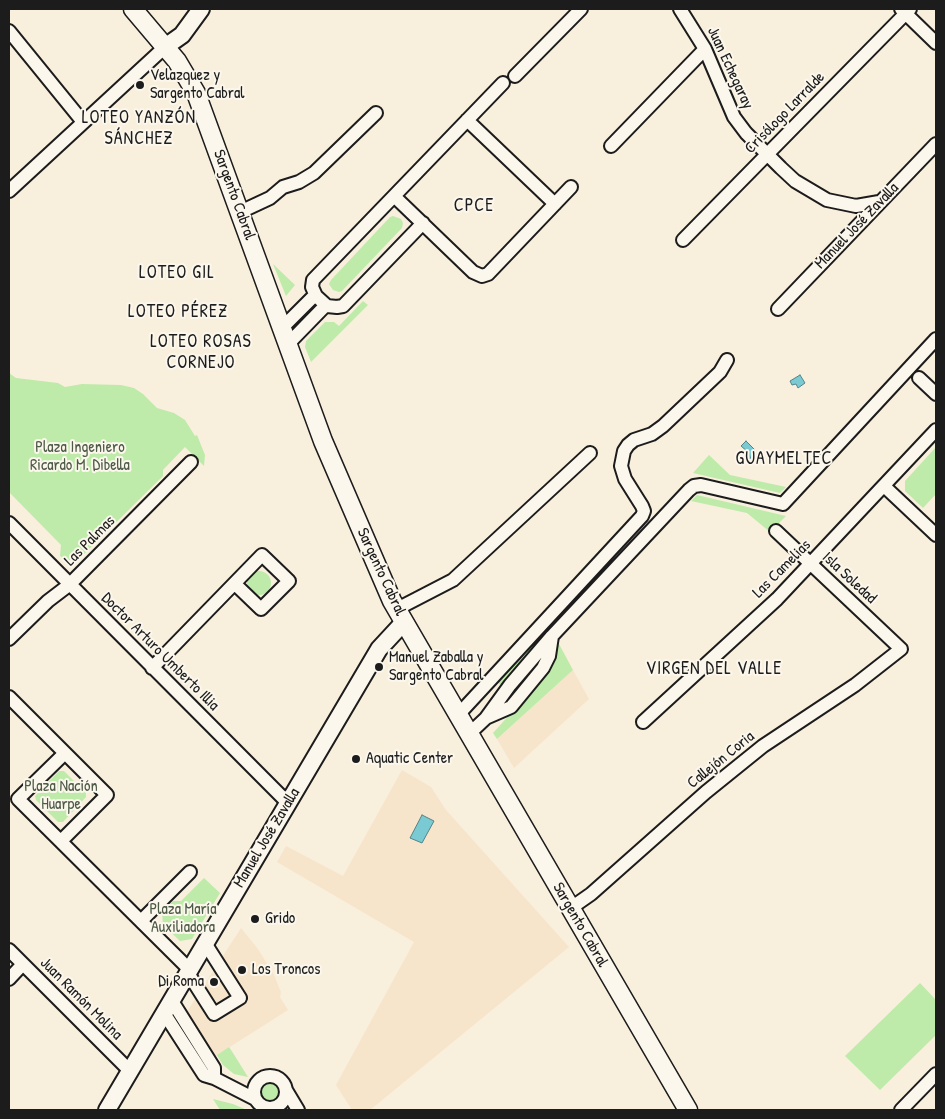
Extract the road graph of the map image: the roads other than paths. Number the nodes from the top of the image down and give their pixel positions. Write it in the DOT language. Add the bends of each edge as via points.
graph roads {
  1 [pos="133,9"];
  2 [pos="201,9"];
  3 [pos="580,9"];
  4 [pos="680,9"];
  5 [pos="906,10"];
  6 [pos="12,40"];
  7 [pos="936,43"];
  8 [pos="165,47"];
  9 [pos="705,49"];
  10 [pos="515,76"];
  11 [pos="503,83"];
  12 [pos="376,113"];
  13 [pos="467,120"];
  14 [pos="84,122"];
  15 [pos="936,144"];
  16 [pos="611,146"];
  17 [pos="767,154"];
  18 [pos="570,187"];
  19 [pos="9,191"];
  20 [pos="394,196"];
  21 [pos="879,202"];
  22 [pos="555,204"];
  23 [pos="240,212"];
  24 [pos="422,223"];
  25 [pos="683,240"];
  26 [pos="315,295"];
  27 [pos="326,305"];
  28 [pos="778,309"];
  29 [pos="285,336"];
  30 [pos="936,339"];
  31 [pos="727,360"];
  32 [pos="919,378"];
  33 [pos="936,394"];
  34 [pos="936,430"];
  35 [pos="590,453"];
  36 [pos="191,462"];
  37 [pos="884,486"];
  38 [pos="9,524"];
  39 [pos="776,531"];
  40 [pos="936,535"];
  41 [pos="811,564"];
  42 [pos="235,584"];
  43 [pos="69,585"];
  44 [pos="400,616"];
  45 [pos="9,639"];
  46 [pos="901,649"];
  47 [pos="152,668"];
  48 [pos="9,697"];
  49 [pos="458,715"];
  50 [pos="643,722"];
  51 [pos="469,734"];
  52 [pos="64,753"];
  53 [pos="288,803"];
  54 [pos="61,841"];
  55 [pos="190,872"];
  56 [pos="571,908"];
  57 [pos="141,921"];
  58 [pos="205,943"];
  59 [pos="9,950"];
  60 [pos="23,964"];
  61 [pos="189,971"];
  62 [pos="9,979"];
  63 [pos="168,1007"];
  64 [pos="130,1071"];
  65 [pos="936,1074"];
  66 [pos="214,1078"];
  67 [pos="255,1085"];
  68 [pos="239,1090"];
  69 [pos="286,1090"];
  70 [pos="255,1099"];
  71 [pos="268,1109"];
  72 [pos="107,1110"];
  73 [pos="298,1110"];
  74 [pos="688,1110"];
  75 [pos="901,1110"];
  1 -- 8 [label="main road, Sargento Cabral"];
  2 -- 8 [label="street" via="182,35"];
  3 -- 10 [label="street"];
  4 -- 9 [label="street, Juan Echegaray"];
  5 -- 7 [label="street"];
  5 -- 17 [label="street, Crisólogo Larralde"];
  6 -- 14 [label="street"];
  8 -- 14 [label="street"];
  8 -- 23 [label="main road, Sargento Cabral" via="192,84"];
  9 -- 16 [label="street"];
  9 -- 17 [label="street, Juan Echegaray" via="734,117"];
  11 -- 13 [label="street"];
  12 -- 23 [label="street" via="314,173"];
  13 -- 20 [label="street"];
  13 -- 22 [label="street"];
  14 -- 19 [label="street"];
  15 -- 21 [label="street, Manuel José Zavalla"];
  17 -- 21 [label="street, Juan Echegaray" via="795,181 827,200 856,206"];
  17 -- 25 [label="street, Crisólogo Larralde"];
  18 -- 22 [label="street"];
  20 -- 24 [label="street"];
  20 -- 26 [label="street" via="313,280"];
  21 -- 28 [label="street, Manuel José Zavalla"];
  22 -- 24 [label="street" via="488,274 482,276"];
  23 -- 29 [label="main road, Sargento Cabral"];
  24 -- 27 [label="street" via="343,306"];
  26 -- 27 [label="street"];
  26 -- 29 [label="street"];
  27 -- 29 [label="street"];
  29 -- 44 [label="main road, Sargento Cabral" via="323,441"];
  30 -- 51 [label="street" via="783,504 701,485 694,486 682,496 552,636 486,718"];
  31 -- 49 [label="street" via="720,372 663,426 628,445 621,466 644,510 642,516"];
  32 -- 33 [label="street"];
  34 -- 37 [label="street, Las Camelias"];
  35 -- 44 [label="street" via="452,580"];
  36 -- 43 [label="street, Las Palmas"];
  37 -- 40 [label="street"];
  37 -- 41 [label="street, Las Camelias"];
  38 -- 43 [label="street, Doctor Arturo Umberto Illia"];
  39 -- 41 [label="street, Isla Soledad"];
  41 -- 46 [label="street, Isla Soledad"];
  41 -- 50 [label="street, Las Camelias"];
  42 -- 47 [label="street"];
  43 -- 45 [label="street, Las Palmas"];
  43 -- 47 [label="street, Doctor Arturo Umberto Illia"];
  44 -- 49 [label="main road, Sargento Cabral"];
  44 -- 53 [label="street, Manuel José Zavalla"];
  46 -- 56 [label="street, Callejón Coria" via="855,685 763,746"];
  47 -- 53 [label="street, Doctor Arturo Umberto Illia"];
  48 -- 52 [label="street"];
  49 -- 51 [label="main road, Sargento Cabral"];
  51 -- 56 [label="main road, Sargento Cabral"];
  52 -- 54 [label="street" via="107,795"];
  52 -- 54 [label="street" via="18,799"];
  53 -- 58 [label="street, Manuel José Zavalla"];
  54 -- 57 [label="street"];
  55 -- 57 [label="street"];
  56 -- 74 [label="main road, Sargento Cabral"];
  57 -- 61 [label="street"];
  58 -- 61 [label="street, Manuel José Zavalla"];
  58 -- 61 [label="street" via="240,998 214,1014"];
  59 -- 60 [label="street, Juan Ramón Molina"];
  60 -- 62 [label="street"];
  60 -- 64 [label="street, Juan Ramón Molina"];
  61 -- 63 [label="street, Manuel José Zavalla"];
  63 -- 64 [label="street, Manuel José Zavalla"];
  63 -- 66 [label="street" via="214,1068"];
  63 -- 66 [label="street" via="182,1042 204,1075"];
  64 -- 72 [label="street, Manuel José Zavalla"];
  65 -- 75 [label="street"];
  66 -- 68 [label="street"];
  67 -- 68 [label="street"];
  67 -- 69 [label="street" via="262,1078 272,1076 281,1081"];
  67 -- 70 [label="street"];
  68 -- 70 [label="street"];
  69 -- 71 [label="street" via="280,1105"];
  69 -- 73 [label="street"];
  70 -- 71 [label="street"];
}
